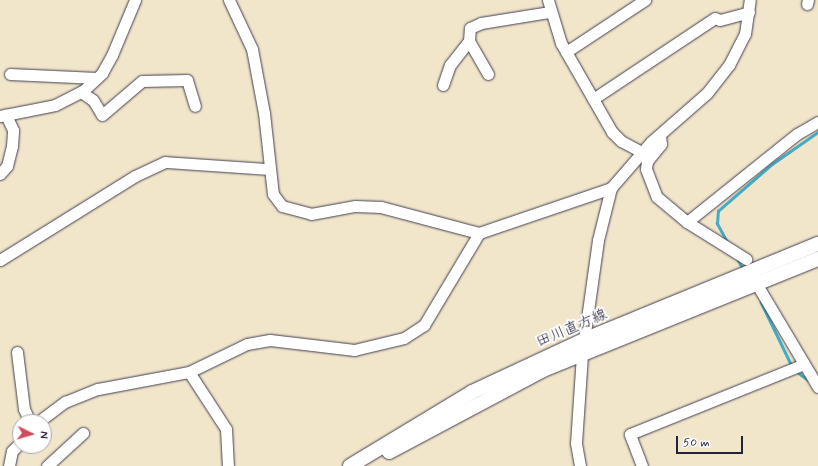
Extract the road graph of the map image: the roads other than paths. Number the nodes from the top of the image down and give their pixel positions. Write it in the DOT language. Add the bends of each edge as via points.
graph roads {
  1 [pos="135,0"];
  2 [pos="229,0"];
  3 [pos="548,0"];
  4 [pos="645,0"];
  5 [pos="750,0"];
  6 [pos="550,12"];
  7 [pos="749,12"];
  8 [pos="469,41"];
  9 [pos="566,52"];
  10 [pos="10,74"];
  11 [pos="488,74"];
  12 [pos="96,78"];
  13 [pos="443,85"];
  14 [pos="81,92"];
  15 [pos="593,99"];
  16 [pos="195,106"];
  17 [pos="3,116"];
  18 [pos="818,122"];
  19 [pos="660,134"];
  20 [pos="642,152"];
  21 [pos="268,169"];
  22 [pos="0,174"];
  23 [pos="611,188"];
  24 [pos="687,222"];
  25 [pos="479,233"];
  26 [pos="818,244"];
  27 [pos="818,259"];
  28 [pos="0,260"];
  29 [pos="751,272"];
  30 [pos="586,339"];
  31 [pos="17,352"];
  32 [pos="582,354"];
  33 [pos="802,365"];
  34 [pos="189,372"];
  35 [pos="818,387"];
  36 [pos="26,414"];
  37 [pos="49,414"];
  38 [pos="83,433"];
  39 [pos="12,451"];
  40 [pos="9,466"];
  41 [pos="47,466"];
  42 [pos="228,466"];
  43 [pos="350,466"];
  44 [pos="368,466"];
  45 [pos="580,466"];
  46 [pos="642,466"];
  1 -- 12 [label="street" via="112,55"];
  2 -- 21 [label="street" via="252,49 264,113"];
  3 -- 6 [label="street"];
  4 -- 9 [label="street"];
  5 -- 7 [label="street"];
  6 -- 8 [label="street" via="480,23 470,28"];
  6 -- 9 [label="street"];
  7 -- 15 [label="street" via="720,20 715,18"];
  7 -- 19 [label="street" via="745,34 729,66 707,93"];
  8 -- 11 [label="street"];
  8 -- 13 [label="street" via="450,65"];
  9 -- 15 [label="street"];
  10 -- 12 [label="street"];
  12 -- 14 [label="street"];
  14 -- 16 [label="street" via="93,100 102,114 142,81 187,80"];
  14 -- 17 [label="street" via="55,106"];
  15 -- 20 [label="street" via="612,132 621,141"];
  17 -- 22 [label="street" via="13,130 7,166"];
  18 -- 24 [label="street" via="796,134"];
  19 -- 20 [label="street"];
  19 -- 24 [label="street" via="661,144 647,161 649,180 658,198"];
  20 -- 23 [label="street"];
  21 -- 25 [label="street" via="273,194 282,206 299,212 311,214 355,206 381,207"];
  21 -- 28 [label="street" via="165,162 135,176"];
  23 -- 25 [label="street"];
  23 -- 30 [label="street" via="598,240"];
  24 -- 29 [label="street"];
  25 -- 34 [label="street" via="424,325 404,338 354,350 270,340 246,344"];
  26 -- 29 [label="main road, 田川直方線"];
  27 -- 29 [label="main road, 田川直方線"];
  29 -- 30 [label="main road, 田川直方線" via="681,304"];
  29 -- 32 [label="main road, 田川直方線"];
  29 -- 33 [label="street"];
  30 -- 32 [label="street"];
  30 -- 43 [label="main road, 田川直方線" via="472,392"];
  31 -- 36 [label="street"];
  32 -- 44 [label="main road, 田川直方線" via="474,404"];
  32 -- 45 [label="street" via="576,444"];
  33 -- 35 [label="street"];
  33 -- 46 [label="street" via="630,434"];
  34 -- 37 [label="street" via="98,389 65,402"];
  34 -- 42 [label="street" via="226,429"];
  38 -- 41 [label="street"];
  39 -- 40 [label="street"];
}
